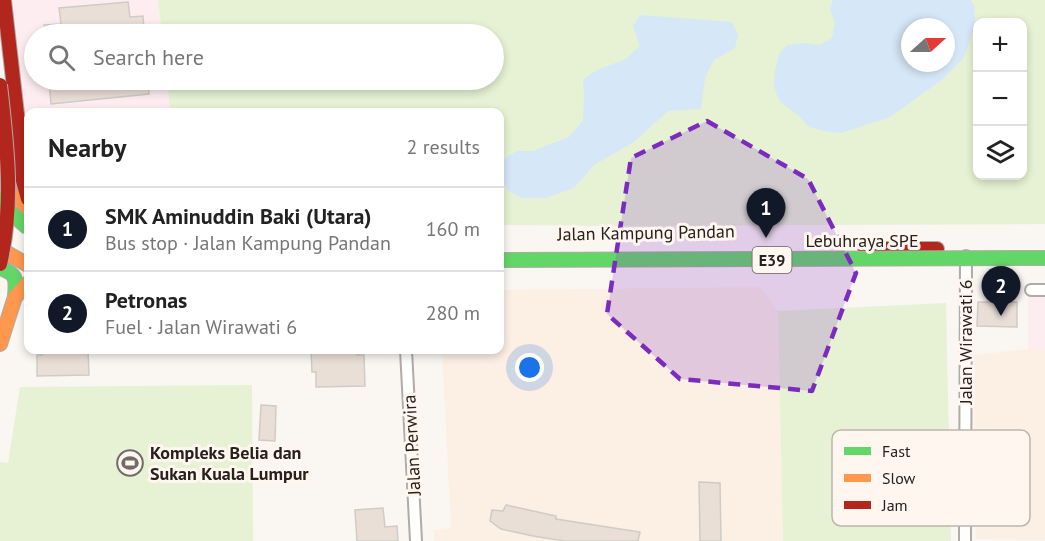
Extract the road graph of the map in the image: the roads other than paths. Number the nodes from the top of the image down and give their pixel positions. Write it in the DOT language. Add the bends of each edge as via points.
graph roads {
  1 [pos="4,0"];
  2 [pos="0,85"];
  3 [pos="0,161"];
  4 [pos="24,184"];
  5 [pos="0,200"];
  6 [pos="0,209"];
  7 [pos="24,212"];
  8 [pos="24,224"];
  9 [pos="24,233"];
  10 [pos="0,249"];
  11 [pos="966,250"];
  12 [pos="504,252"];
  13 [pos="1045,253"];
  14 [pos="1045,258"];
  15 [pos="504,260"];
  16 [pos="24,263"];
  17 [pos="0,266"];
  18 [pos="966,266"];
  19 [pos="1045,266"];
  20 [pos="504,270"];
  21 [pos="504,270"];
  22 [pos="1021,271"];
  23 [pos="24,287"];
  24 [pos="1031,290"];
  25 [pos="1045,290"];
  26 [pos="15,297"];
  27 [pos="0,344"];
  28 [pos="406,354"];
  29 [pos="965,430"];
  30 [pos="965,526"];
  31 [pos="417,541"];
  32 [pos="965,541"];
  1 -- 4 [label="main road"];
  2 -- 17 [label="main road, bridge" via="9,182 9,214"];
  3 -- 7 [label="main road" via="11,194"];
  5 -- 8 [label="main road, bridge"];
  6 -- 9 [label="main road"];
  10 -- 16 [label="main road"];
  11 -- 12 [label="main road, Jalan Kampung Pandan"];
  11 -- 13 [label="main road, Jalan Kampung Pandan"];
  11 -- 18 [label="street, Jalan Wirawati 6"];
  14 -- 15 [label="main road, Lebuhraya SPE / E39, bridge"];
  17 -- 26 [label="main road" via="13,273"];
  18 -- 19 [label="main road, Jalan Kampung Pandan"];
  18 -- 20 [label="main road, Jalan Kampung Pandan"];
  18 -- 29 [label="street, Jalan Wirawati 6"];
  21 -- 22 [label="main road, Lebuhraya SPE / E39"];
  23 -- 26 [label="main road"];
  24 -- 25 [label="street"];
  26 -- 27 [label="main road"];
  28 -- 31 [label="street, Jalan Perwira"];
  30 -- 32 [label="street, Jalan Wirawati 6"];
}
